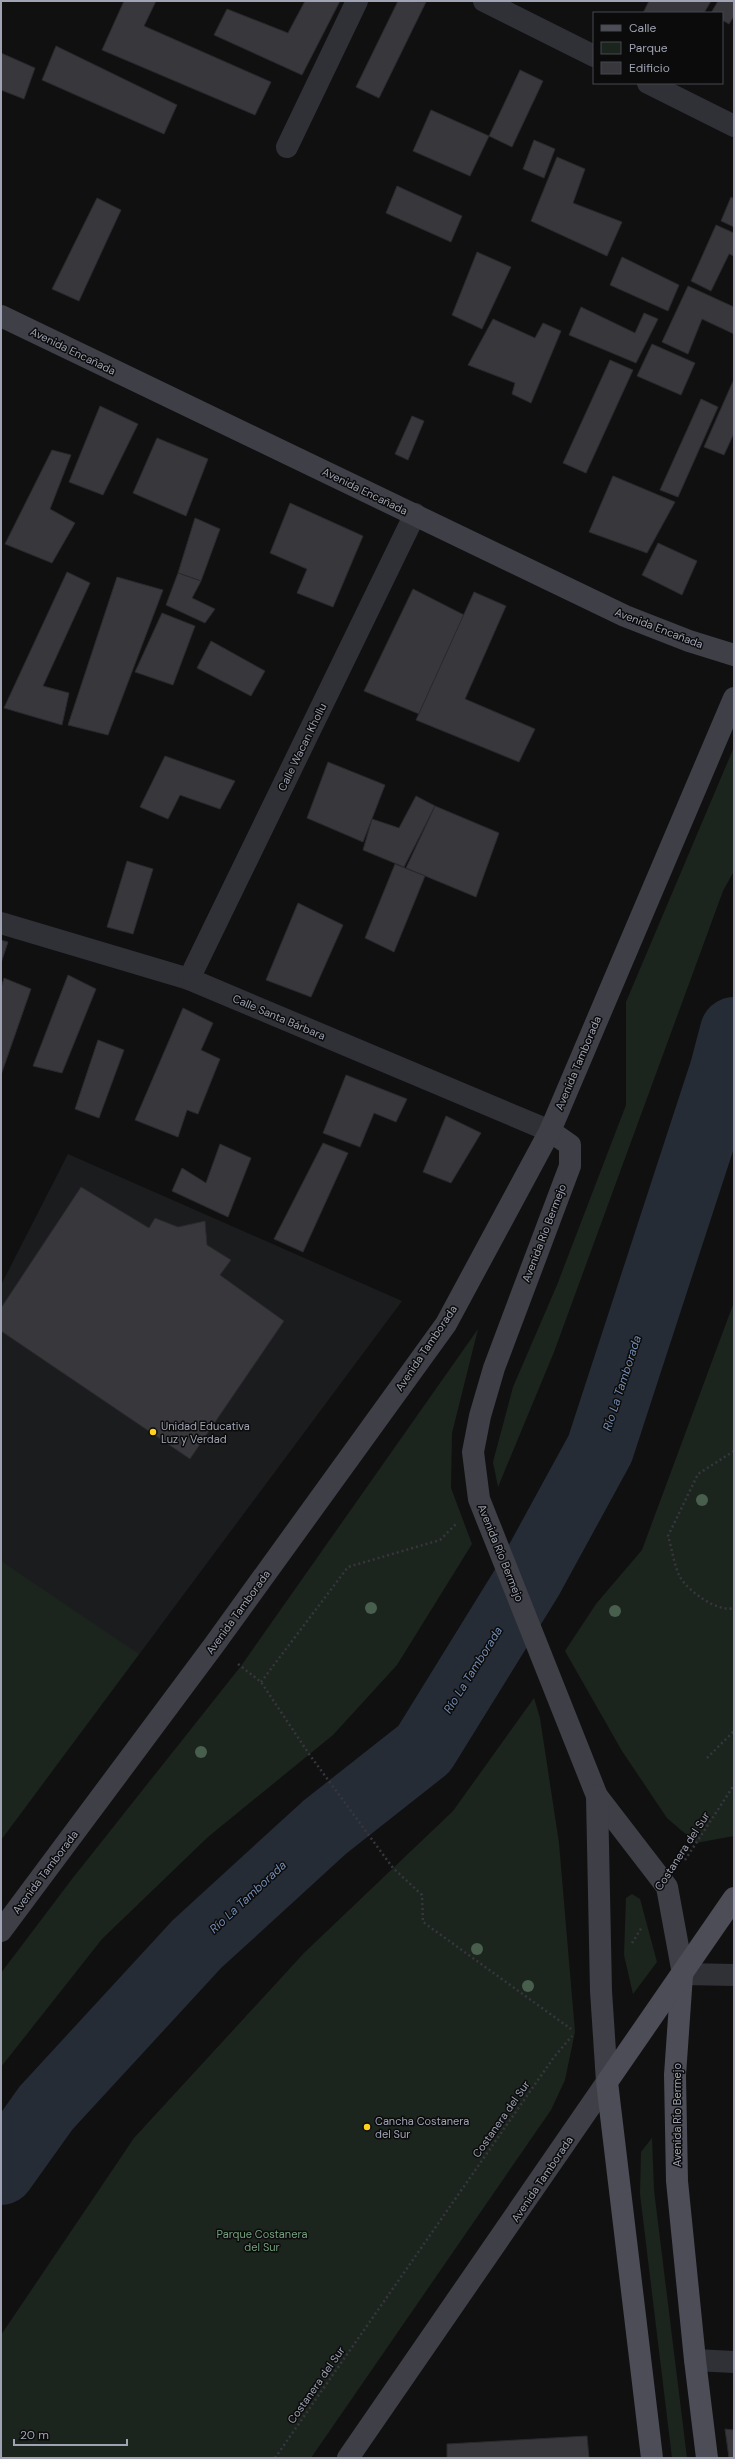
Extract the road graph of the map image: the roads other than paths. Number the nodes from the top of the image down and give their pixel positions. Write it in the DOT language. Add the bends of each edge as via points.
graph roads {
  1 [pos="357,1"];
  2 [pos="484,1"];
  3 [pos="593,56"];
  4 [pos="650,84"];
  5 [pos="734,126"];
  6 [pos="288,147"];
  7 [pos="1,316"];
  8 [pos="416,514"];
  9 [pos="734,654"];
  10 [pos="734,698"];
  11 [pos="1,923"];
  12 [pos="189,979"];
  13 [pos="550,1131"];
  14 [pos="597,1796"];
  15 [pos="734,1898"];
  16 [pos="1,1930"];
  17 [pos="682,1974"];
  18 [pos="734,1975"];
  19 [pos="607,2082"];
  20 [pos="695,2360"];
  21 [pos="734,2362"];
  22 [pos="348,2458"];
  23 [pos="652,2458"];
  24 [pos="707,2458"];
  1 -- 6 [label="street"];
  2 -- 3 [label="street"];
  4 -- 5 [label="street"];
  7 -- 8 [label="main road, Avenida Encañada"];
  8 -- 9 [label="main road, Avenida Encañada" via="625,616 689,641"];
  8 -- 12 [label="street, Calle Wacan Khollu"];
  10 -- 13 [label="main road, Avenida Tamborada"];
  11 -- 12 [label="street, Calle Santa Bárbara"];
  12 -- 13 [label="street, Calle Santa Bárbara"];
  13 -- 14 [label="main road, Avenida Río Bermejo" via="570,1145 570,1166 494,1368 473,1452 479,1499"];
  13 -- 16 [label="main road, Avenida Tamborada" via="446,1324 214,1645"];
  14 -- 17 [label="main road, Avenida Río Bermejo" via="668,1887"];
  14 -- 19 [label="main road, Avenida Río Bermejo" via="601,1992"];
  15 -- 17 [label="main road, Avenida Tamborada"];
  17 -- 18 [label="street"];
  17 -- 19 [label="main road, Avenida Tamborada"];
  17 -- 20 [label="main road, Avenida Río Bermejo" via="675,2075 677,2181"];
  19 -- 22 [label="main road, Avenida Tamborada"];
  19 -- 23 [label="main road, Avenida Río Bermejo"];
  20 -- 21 [label="street"];
  20 -- 24 [label="main road, Avenida Río Bermejo"];
}
